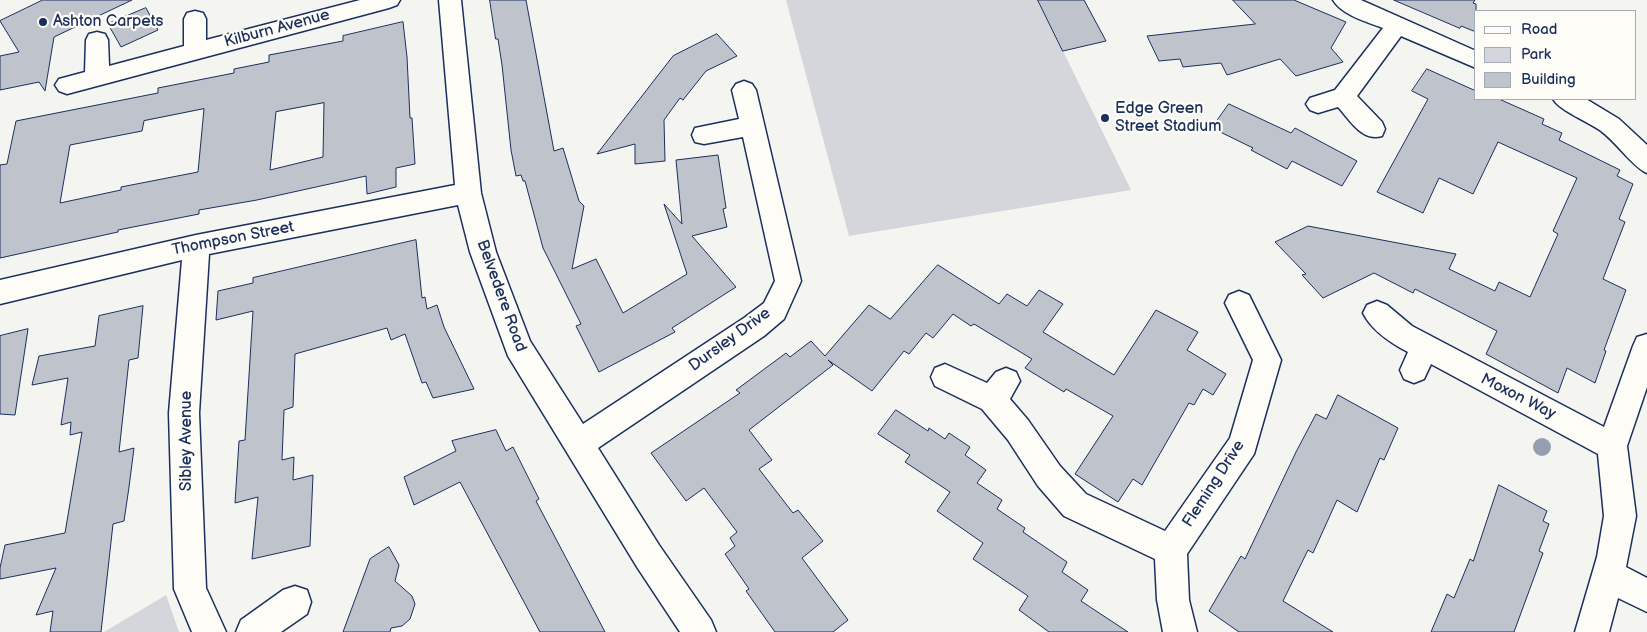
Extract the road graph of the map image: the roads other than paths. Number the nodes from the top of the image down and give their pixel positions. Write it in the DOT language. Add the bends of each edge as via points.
graph roads {
  1 [pos="389,0"];
  2 [pos="450,0"];
  3 [pos="1344,0"];
  4 [pos="195,19"];
  5 [pos="1397,26"];
  6 [pos="97,40"];
  7 [pos="195,51"];
  8 [pos="1474,59"];
  9 [pos="97,77"];
  10 [pos="67,85"];
  11 [pos="744,90"];
  12 [pos="1343,97"];
  13 [pos="1567,100"];
  14 [pos="1318,104"];
  15 [pos="751,126"];
  16 [pos="1373,129"];
  17 [pos="704,135"];
  18 [pos="1647,163"];
  19 [pos="468,193"];
  20 [pos="196,246"];
  21 [pos="0,292"];
  22 [pos="1239,303"];
  23 [pos="1377,313"];
  24 [pos="1647,346"];
  25 [pos="945,377"];
  26 [pos="578,444"];
  27 [pos="1612,446"];
  28 [pos="1171,550"];
  29 [pos="1608,575"];
  30 [pos="1647,596"];
  31 [pos="295,602"];
  32 [pos="209,632"];
  33 [pos="252,632"];
  34 [pos="699,632"];
  35 [pos="1180,632"];
  36 [pos="1592,632"];
  1 -- 7 [label="street, Kilburn Avenue"];
  2 -- 19 [label="street, Belvedere Road"];
  3 -- 5 [label="street"];
  4 -- 7 [label="street"];
  5 -- 8 [label="street"];
  5 -- 12 [label="street"];
  6 -- 9 [label="street"];
  7 -- 9 [label="street, Kilburn Avenue"];
  9 -- 10 [label="street, Kilburn Avenue"];
  11 -- 15 [label="street, Dursley Drive"];
  12 -- 14 [label="street"];
  12 -- 16 [label="street"];
  13 -- 18 [label="street" via="1607,121 1638,149"];
  15 -- 17 [label="street"];
  15 -- 26 [label="street, Dursley Drive" via="788,281 774,311 754,328"];
  19 -- 20 [label="street, Thompson Street"];
  19 -- 26 [label="street, Belvedere Road" via="483,252 518,346"];
  20 -- 21 [label="street, Thompson Street"];
  20 -- 32 [label="street, Sibley Avenue" via="184,413 185,452 190,589"];
  22 -- 28 [label="street, Fleming Drive" via="1267,360 1243,444"];
  23 -- 27 [label="street, Moxon Way" via="1402,335 1419,359"];
  24 -- 27 [label="street"];
  25 -- 28 [label="street" via="999,390 1018,430 1049,476 1074,505"];
  26 -- 34 [label="street, Belvedere Road"];
  27 -- 29 [label="street" via="1620,516"];
  28 -- 35 [label="street" via="1173,600"];
  29 -- 30 [label="street"];
  29 -- 36 [label="street"];
  31 -- 33 [label="street"];
}
